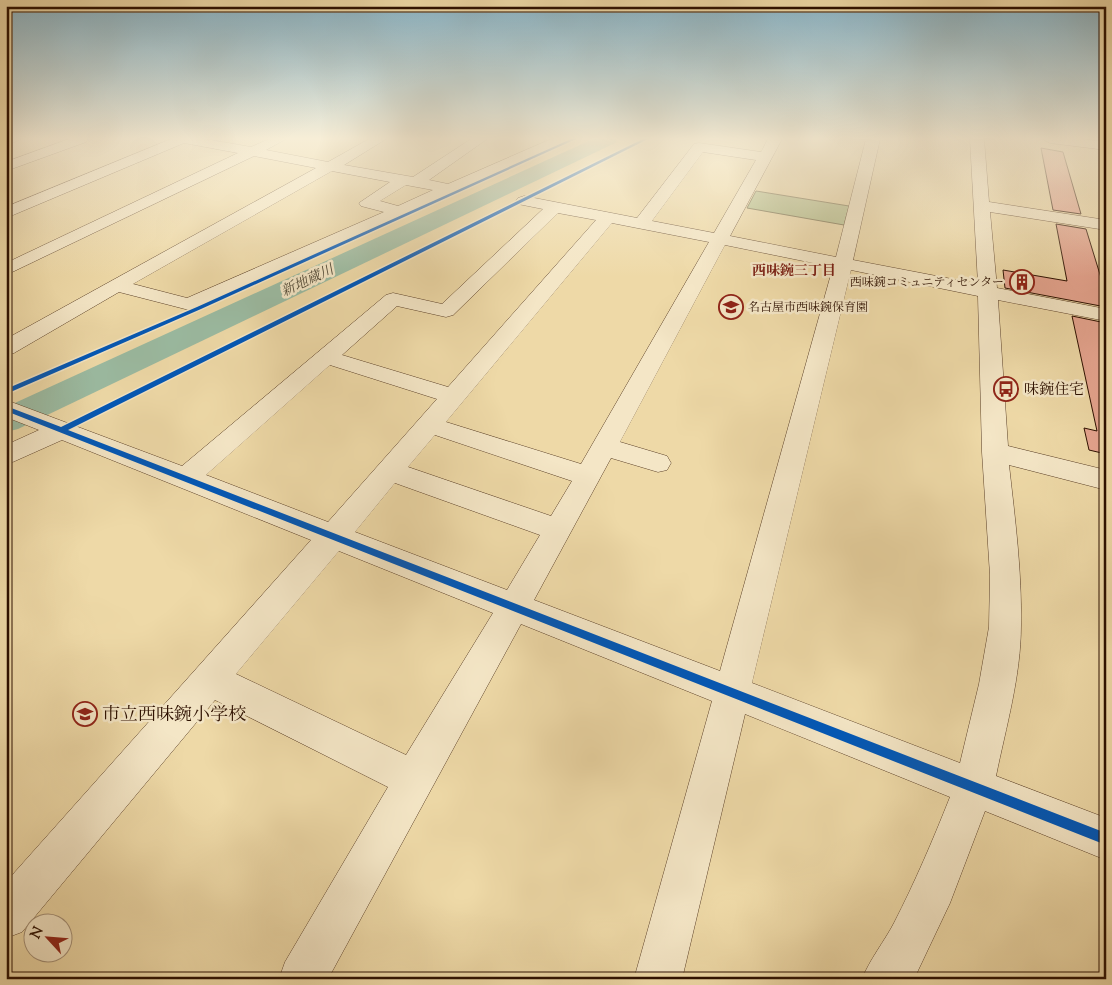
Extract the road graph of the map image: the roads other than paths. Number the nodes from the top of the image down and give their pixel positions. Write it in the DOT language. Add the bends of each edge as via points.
graph roads {
  1 [pos="73,185"];
  2 [pos="184,185"];
  3 [pos="296,185"];
  4 [pos="402,185"];
  5 [pos="426,185"];
  6 [pos="460,185"];
  7 [pos="670,185"];
  8 [pos="748,185"];
  9 [pos="862,185"];
  10 [pos="980,185"];
  11 [pos="451,189"];
  12 [pos="524,201"];
  13 [pos="981,206"];
  14 [pos="556,208"];
  15 [pos="401,211"];
  16 [pos="6,213"];
  17 [pos="608,218"];
  18 [pos="641,224"];
  19 [pos="1106,225"];
  20 [pos="719,240"];
  21 [pos="843,264"];
  22 [pos="6,270"];
  23 [pos="117,286"];
  24 [pos="988,292"];
  25 [pos="1106,315"];
  26 [pos="6,348"];
  27 [pos="327,356"];
  28 [pos="455,396"];
  29 [pos="6,408"];
  30 [pos="430,425"];
  31 [pos="63,429"];
  32 [pos="604,446"];
  33 [pos="995,452"];
  34 [pos="6,456"];
  35 [pos="658,463"];
  36 [pos="390,471"];
  37 [pos="588,476"];
  38 [pos="186,478"];
  39 [pos="1106,480"];
  40 [pos="558,530"];
  41 [pos="334,537"];
  42 [pos="513,606"];
  43 [pos="212,680"];
  44 [pos="732,694"];
  45 [pos="414,779"];
  46 [pos="974,786"];
  47 [pos="1106,839"];
  48 [pos="6,916"];
  49 [pos="302,979"];
  50 [pos="658,979"];
  51 [pos="885,979"];
  1 -- 16 [label="street"];
  2 -- 22 [label="street"];
  3 -- 23 [label="street"];
  4 -- 15 [label="street" via="367,203"];
  5 -- 11 [label="street"];
  6 -- 11 [label="street"];
  7 -- 18 [label="street"];
  8 -- 20 [label="street"];
  9 -- 21 [label="street"];
  10 -- 13 [label="street"];
  11 -- 15 [label="street"];
  12 -- 14 [label="street"];
  13 -- 19 [label="street"];
  13 -- 24 [label="street"];
  14 -- 17 [label="street"];
  14 -- 27 [label="street" via="446,311 393,299"];
  15 -- 23 [label="street" via="188,304"];
  17 -- 18 [label="street"];
  17 -- 28 [label="street"];
  18 -- 20 [label="street"];
  20 -- 21 [label="street"];
  20 -- 32 [label="street"];
  21 -- 24 [label="street"];
  21 -- 44 [label="street"];
  23 -- 26 [label="street"];
  24 -- 25 [label="street"];
  24 -- 33 [label="street"];
  27 -- 28 [label="street"];
  27 -- 38 [label="street"];
  28 -- 30 [label="street"];
  29 -- 31 [label="street"];
  30 -- 36 [label="street"];
  30 -- 37 [label="street"];
  31 -- 34 [label="street"];
  31 -- 38 [label="street"];
  32 -- 35 [label="street"];
  32 -- 37 [label="street"];
  33 -- 39 [label="street"];
  33 -- 46 [label="street" via="1005,574 1004,627 997,684"];
  36 -- 40 [label="street"];
  36 -- 41 [label="street"];
  37 -- 40 [label="street"];
  38 -- 41 [label="street"];
  40 -- 42 [label="street"];
  41 -- 42 [label="street"];
  41 -- 43 [label="street"];
  42 -- 44 [label="street"];
  42 -- 45 [label="street"];
  43 -- 45 [label="street"];
  43 -- 48 [label="street"];
  44 -- 46 [label="street"];
  44 -- 50 [label="street"];
  45 -- 49 [label="street"];
  46 -- 47 [label="street"];
  46 -- 51 [label="street" via="935,888 900,959"];
}
